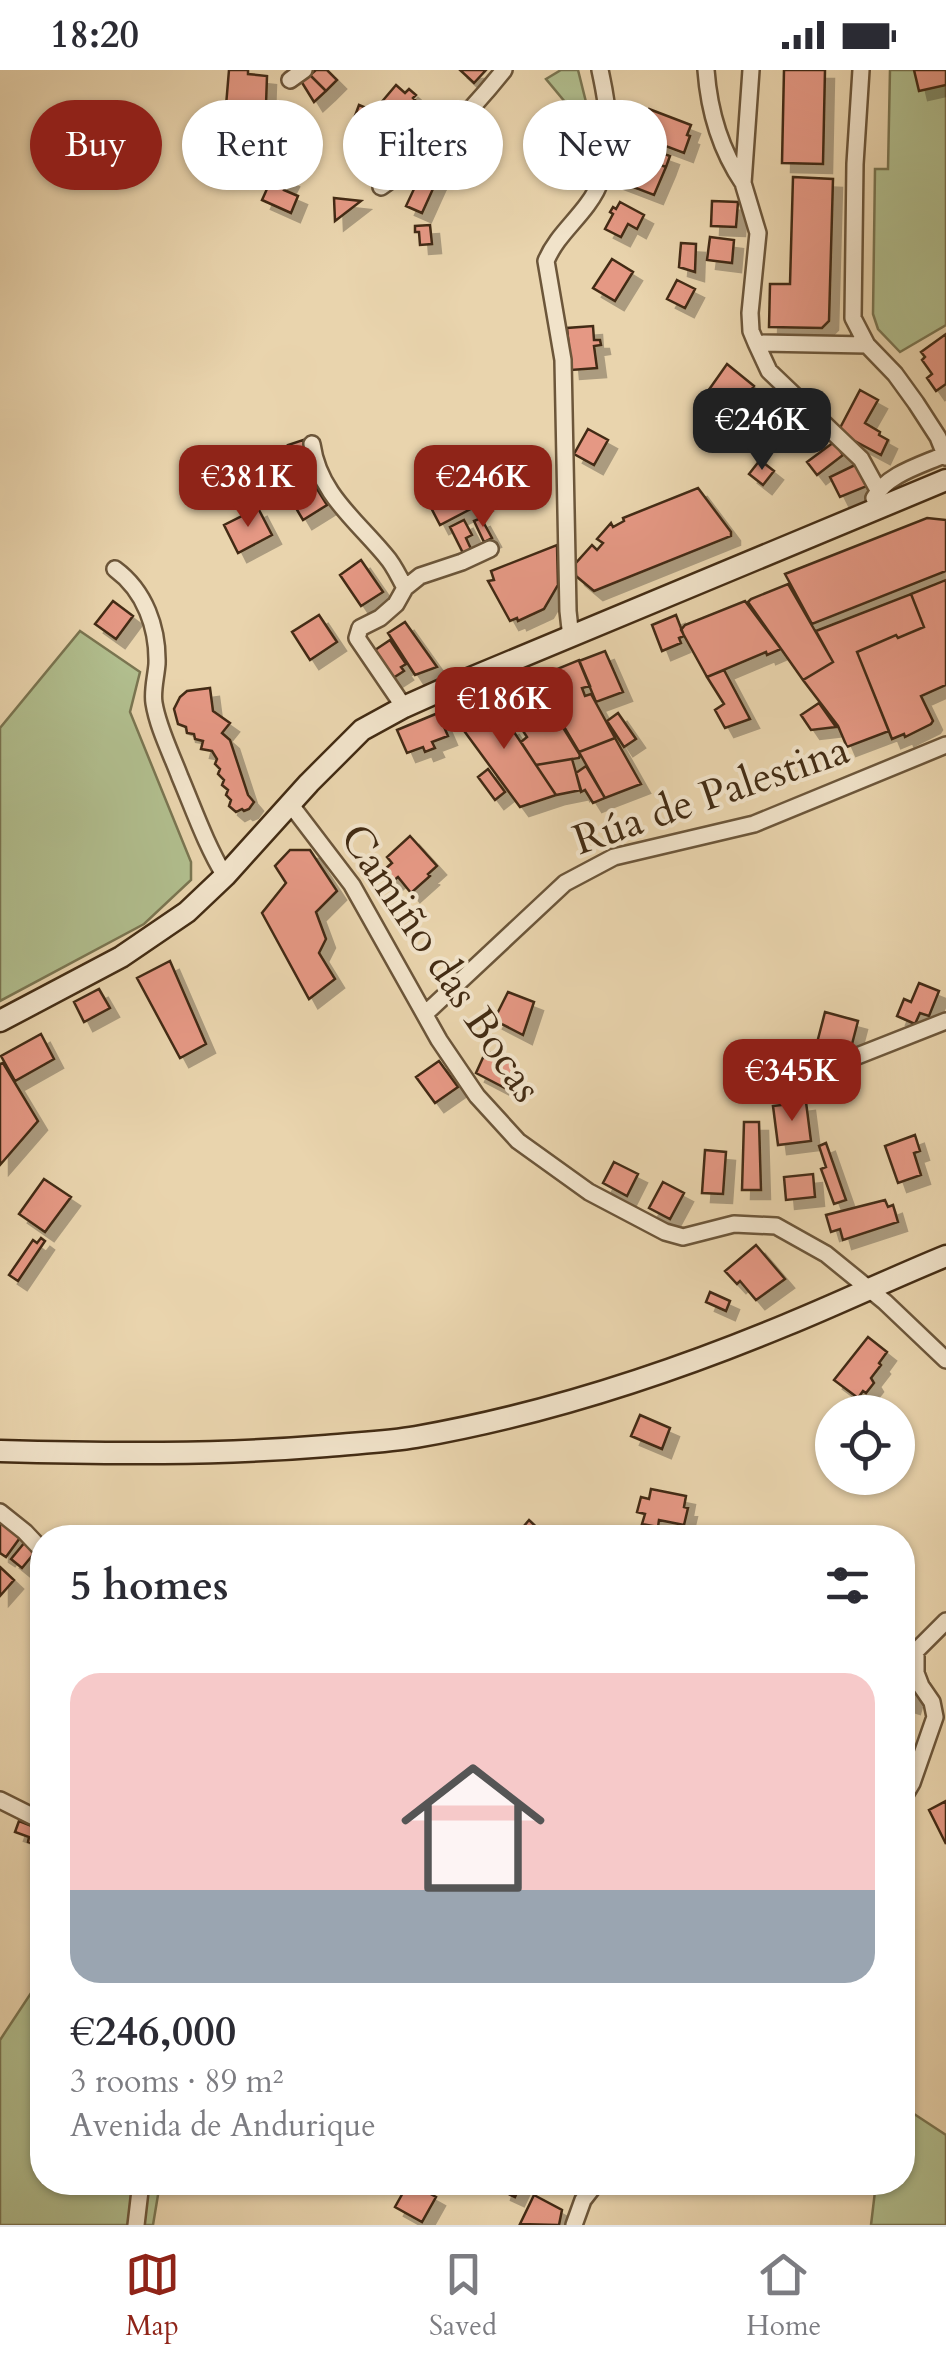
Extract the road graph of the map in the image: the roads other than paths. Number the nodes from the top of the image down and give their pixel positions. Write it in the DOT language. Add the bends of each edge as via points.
graph roads {
  1 [pos="504,70"];
  2 [pos="600,70"];
  3 [pos="706,70"];
  4 [pos="750,70"];
  5 [pos="860,70"];
  6 [pos="477,100"];
  7 [pos="743,183"];
  8 [pos="756,343"];
  9 [pos="867,345"];
  10 [pos="312,444"];
  11 [pos="946,456"];
  12 [pos="946,480"];
  13 [pos="878,490"];
  14 [pos="863,516"];
  15 [pos="490,549"];
  16 [pos="115,569"];
  17 [pos="404,588"];
  18 [pos="570,638"];
  19 [pos="404,707"];
  20 [pos="946,745"];
  21 [pos="290,805"];
  22 [pos="225,876"];
  23 [pos="425,1014"];
  24 [pos="0,1021"];
  25 [pos="946,1022"];
  26 [pos="838,1064"];
  27 [pos="946,1256"];
  28 [pos="868,1288"];
  29 [pos="946,1360"];
  30 [pos="0,1451"];
  31 [pos="0,1512"];
  32 [pos="30,1537"];
  33 [pos="946,1621"];
  34 [pos="915,1645"];
  35 [pos="915,1670"];
  36 [pos="915,1774"];
  37 [pos="0,1800"];
  38 [pos="30,1814"];
  39 [pos="139,2195"];
  40 [pos="588,2195"];
  41 [pos="136,2225"];
  42 [pos="574,2225"];
  1 -- 6 [label="street"];
  2 -- 18 [label="street" via="609,152 589,203 546,261 563,360"];
  3 -- 7 [label="street" via="727,158"];
  4 -- 7 [label="street"];
  5 -- 9 [label="street" via="854,318"];
  7 -- 8 [label="street" via="758,233 750,313"];
  8 -- 9 [label="street"];
  8 -- 13 [label="street" via="769,371 862,459"];
  9 -- 11 [label="street" via="896,374"];
  10 -- 17 [label="street" via="321,478 391,562"];
  11 -- 13 [label="street"];
  12 -- 14 [label="main road"];
  13 -- 14 [label="street"];
  14 -- 18 [label="main road"];
  15 -- 17 [label="street"];
  16 -- 22 [label="street" via="148,612 157,649 154,701 165,740"];
  17 -- 19 [label="street" via="396,604 360,628 357,638"];
  18 -- 19 [label="main road"];
  19 -- 21 [label="main road" via="362,730"];
  20 -- 23 [label="street, Rúa de Palestina" via="754,824 614,857 564,883"];
  21 -- 22 [label="main road"];
  21 -- 23 [label="street, Camiño das Bocas" via="352,886"];
  22 -- 24 [label="main road" via="155,935"];
  23 -- 28 [label="street, Camiño das Bocas" via="477,1096 518,1140 590,1192 683,1237 734,1224 776,1226"];
  25 -- 26 [label="street"];
  27 -- 28 [label="main road"];
  28 -- 29 [label="street, Camiño das Bocas"];
  28 -- 30 [label="main road" via="663,1371 552,1406 414,1437 212,1453"];
  31 -- 32 [label="street"];
  33 -- 34 [label="street"];
  35 -- 36 [label="street" via="935,1717"];
  37 -- 38 [label="street"];
  39 -- 41 [label="street"];
  40 -- 42 [label="street"];
}
